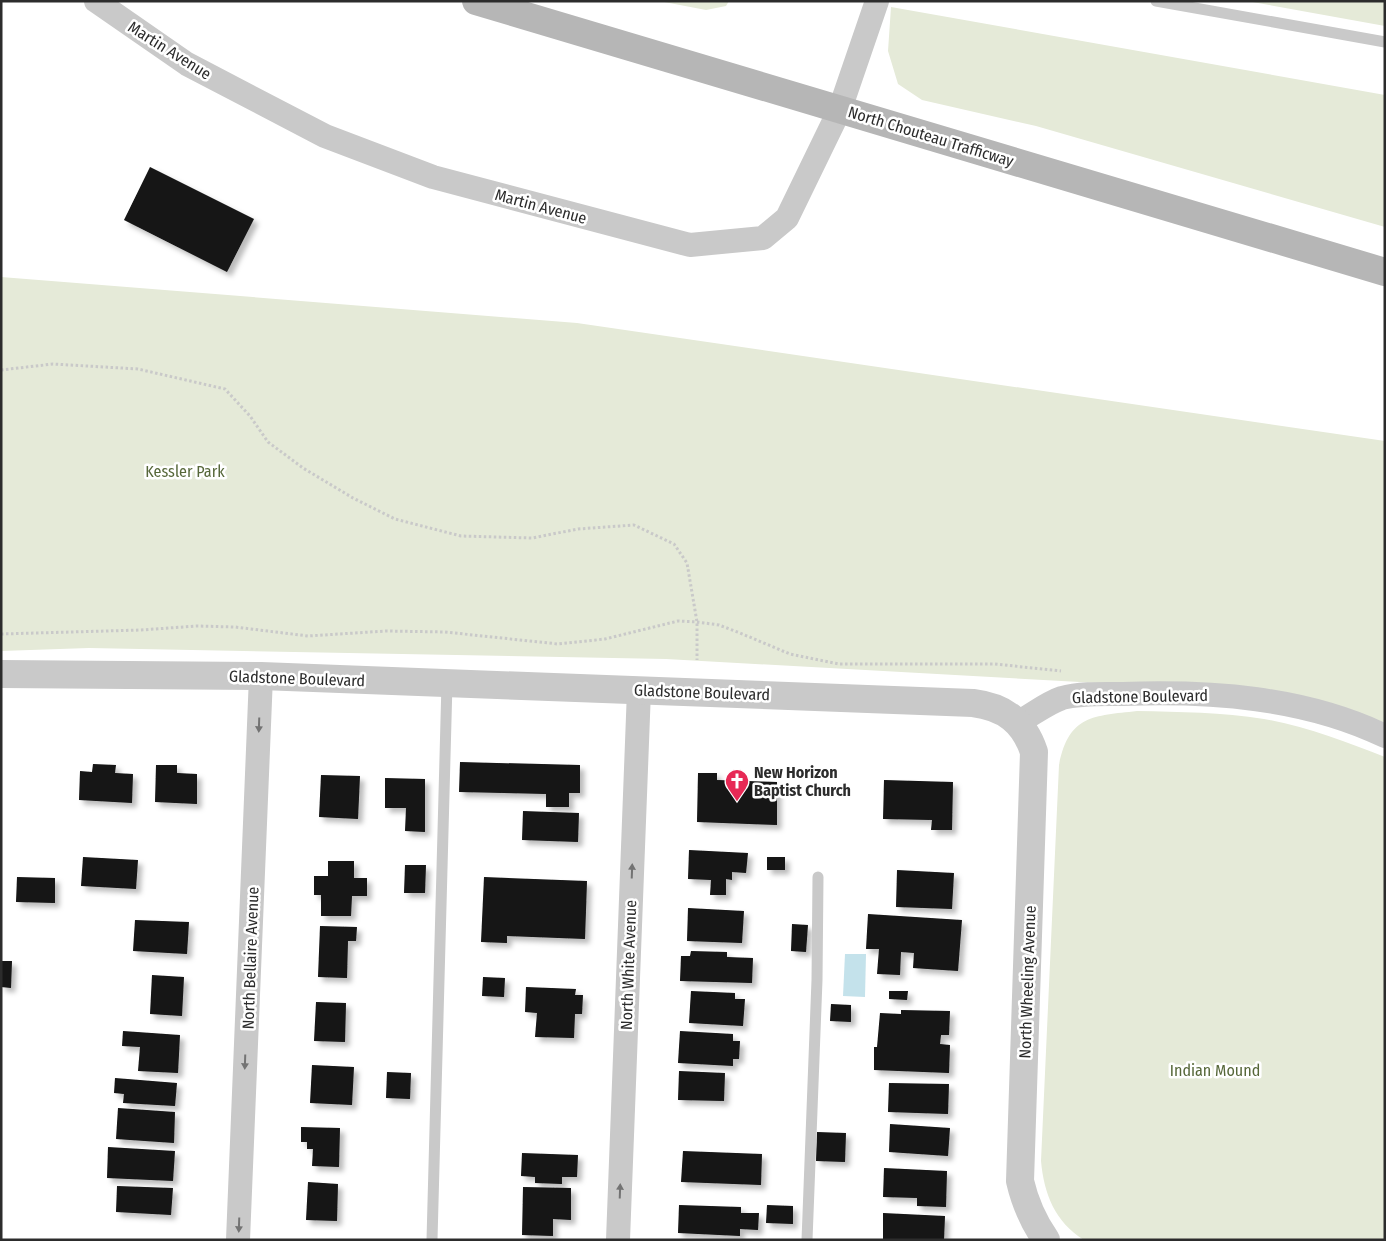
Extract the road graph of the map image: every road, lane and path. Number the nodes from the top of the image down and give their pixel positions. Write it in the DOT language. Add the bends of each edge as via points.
graph roads {
  1 [pos="96,1"];
  2 [pos="476,1"];
  3 [pos="876,1"];
  4 [pos="1156,1"];
  5 [pos="1385,42"];
  6 [pos="840,109"];
  7 [pos="1385,272"];
  8 [pos="1,370"];
  9 [pos="697,622"];
  10 [pos="1,634"];
  11 [pos="697,660"];
  12 [pos="1065,672"];
  13 [pos="1,674"];
  14 [pos="261,676"];
  15 [pos="447,683"];
  16 [pos="639,690"];
  17 [pos="1019,722"];
  18 [pos="1385,736"];
  19 [pos="818,877"];
  20 [pos="238,1240"];
  21 [pos="432,1240"];
  22 [pos="618,1240"];
  23 [pos="807,1240"];
  24 [pos="1046,1240"];
  1 -- 6 [label="street, Martin Avenue" via="187,64 325,136 433,177 690,245 763,238 787,218"];
  2 -- 6 [label="main road, North Chouteau Trafficway"];
  3 -- 6 [label="street, Martin Avenue"];
  4 -- 5 [label="lane"];
  6 -- 7 [label="main road, North Chouteau Trafficway"];
  8 -- 9 [label="path" via="53,364 138,369 225,389 268,442 303,468 395,519 461,536 532,538 578,529 634,525 674,544 687,563"];
  9 -- 10 [label="path" via="678,621 605,639 558,644 445,632 386,631 308,636 198,626"];
  9 -- 11 [label="path"];
  9 -- 12 [label="path" via="740,632 790,654 839,664 995,664"];
  13 -- 14 [label="street, Gladstone Boulevard"];
  14 -- 15 [label="street, Gladstone Boulevard"];
  14 -- 20 [label="street, North Bellaire Avenue, one-way"];
  15 -- 16 [label="street, Gladstone Boulevard"];
  15 -- 21 [label="lane"];
  16 -- 17 [label="street, Gladstone Boulevard" via="973,703 990,705"];
  22 -- 16 [label="street, North White Avenue, one-way"];
  17 -- 18 [label="street, Gladstone Boulevard" via="1062,698 1191,693 1248,698 1287,706"];
  17 -- 24 [label="street, North Wheeling Avenue" via="1029,736 1035,770 1020,1181 1025,1202"];
  19 -- 23 [label="lane"];
}
